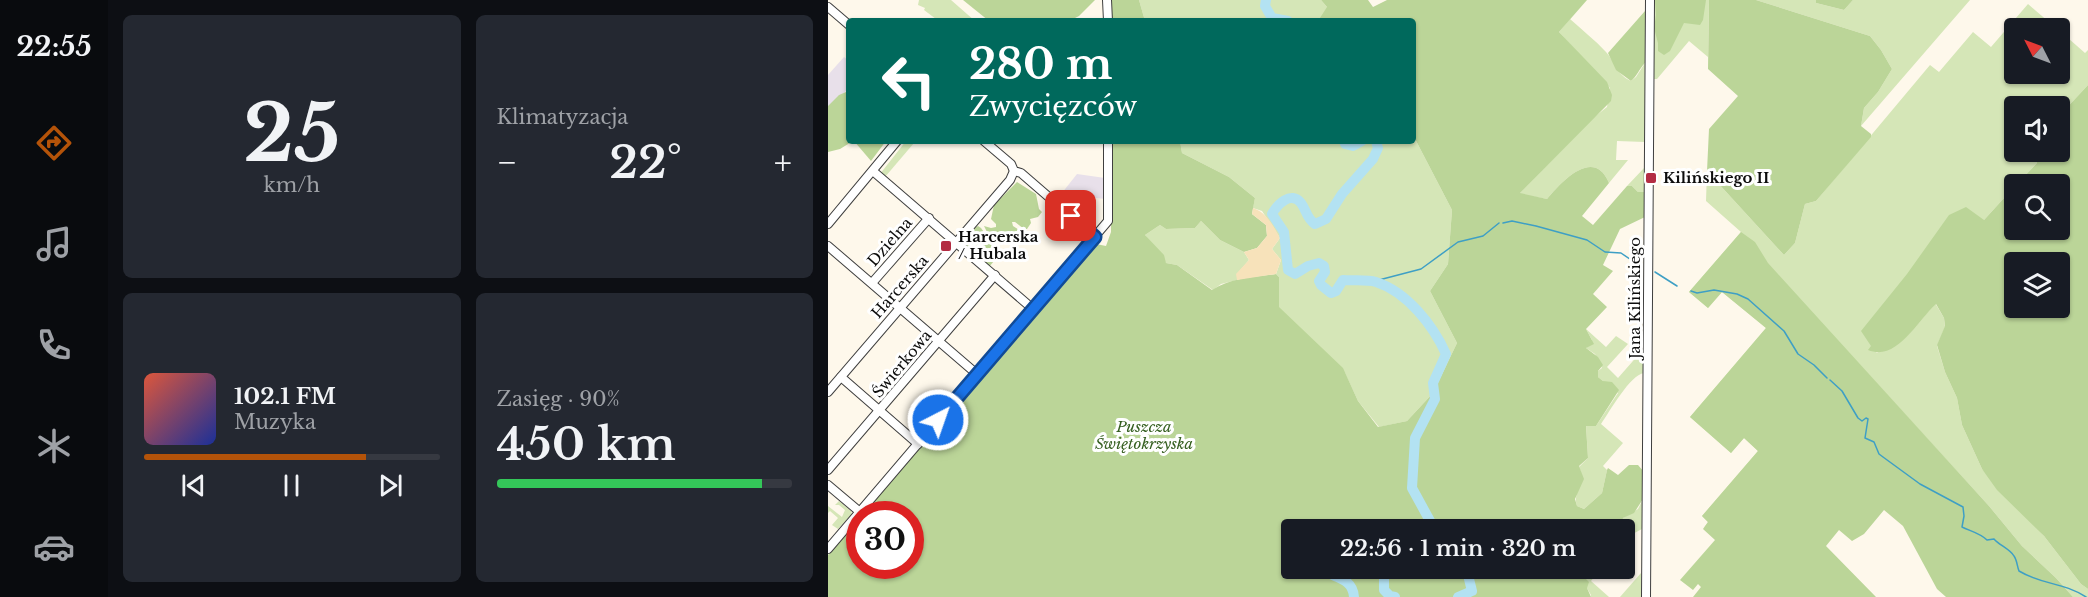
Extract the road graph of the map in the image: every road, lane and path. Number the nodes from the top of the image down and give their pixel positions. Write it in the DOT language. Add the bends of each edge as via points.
graph roads {
  1 [pos="1107,0"];
  2 [pos="1650,0"];
  3 [pos="828,7"];
  4 [pos="1107,18"];
  5 [pos="846,22"];
  6 [pos="895,144"];
  7 [pos="988,144"];
  8 [pos="1108,144"];
  9 [pos="1014,171"];
  10 [pos="874,172"];
  11 [pos="929,218"];
  12 [pos="828,225"];
  13 [pos="1095,237"];
  14 [pos="956,242"];
  15 [pos="828,246"];
  16 [pos="995,275"];
  17 [pos="872,283"];
  18 [pos="900,308"];
  19 [pos="1034,309"];
  20 [pos="939,341"];
  21 [pos="978,375"];
  22 [pos="841,377"];
  23 [pos="828,392"];
  24 [pos="880,411"];
  25 [pos="918,444"];
  26 [pos="828,470"];
  27 [pos="828,484"];
  28 [pos="847,501"];
  29 [pos="869,501"];
  30 [pos="846,528"];
  31 [pos="828,549"];
  32 [pos="1646,597"];
  1 -- 4 [label="street"];
  2 -- 32 [label="street, Jana Kilińskiego"];
  3 -- 5 [label="street"];
  6 -- 10 [label="street"];
  7 -- 9 [label="street"];
  8 -- 13 [label="street" via="1108,221"];
  9 -- 13 [label="street"];
  9 -- 14 [label="street, Harcerska"];
  10 -- 11 [label="street"];
  10 -- 12 [label="street"];
  11 -- 14 [label="street"];
  11 -- 17 [label="street, Dzielna"];
  13 -- 19 [label="street"];
  14 -- 16 [label="street"];
  14 -- 18 [label="street, Harcerska"];
  15 -- 17 [label="street"];
  16 -- 19 [label="street"];
  16 -- 20 [label="street, Świerkowa"];
  17 -- 18 [label="street"];
  18 -- 20 [label="street"];
  18 -- 22 [label="street, Harcerska"];
  19 -- 21 [label="street"];
  20 -- 21 [label="street"];
  20 -- 24 [label="street, Świerkowa"];
  21 -- 25 [label="street"];
  22 -- 23 [label="street, Harcerska"];
  22 -- 24 [label="street"];
  24 -- 25 [label="street"];
  24 -- 26 [label="street, Świerkowa"];
  25 -- 29 [label="street"];
  27 -- 28 [label="street"];
  30 -- 31 [label="street"];
}
